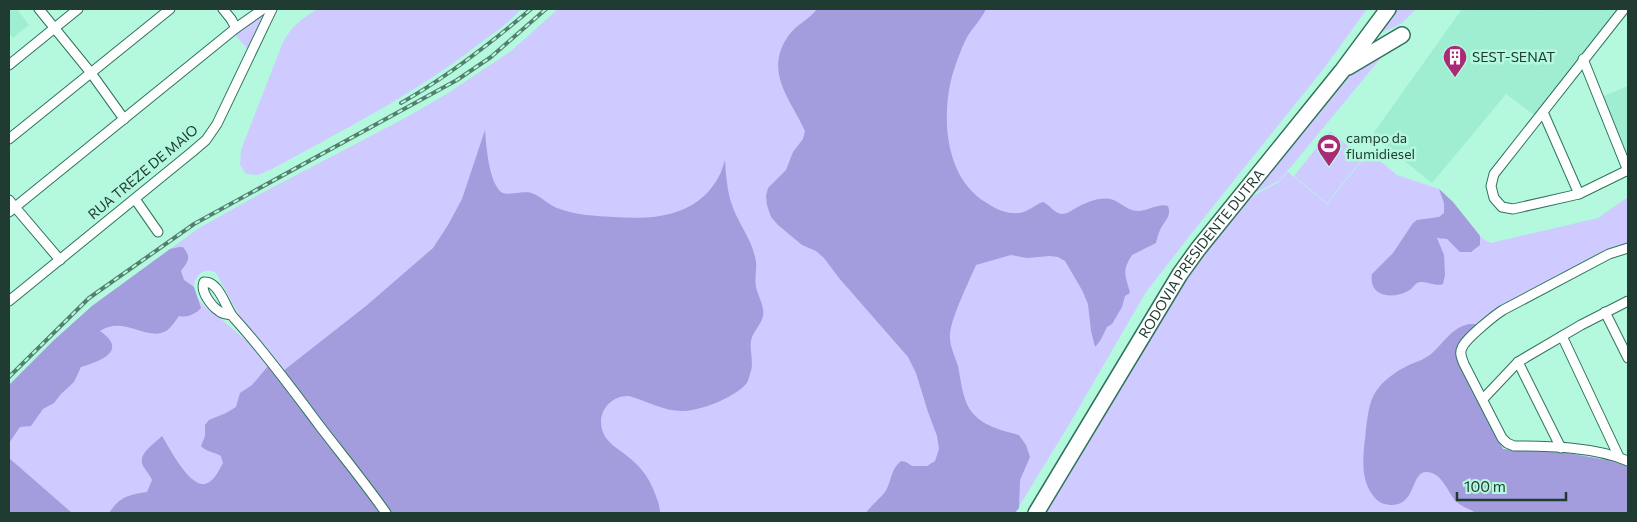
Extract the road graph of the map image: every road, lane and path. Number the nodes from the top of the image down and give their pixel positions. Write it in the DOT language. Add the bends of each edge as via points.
graph roads {
  1 [pos="39,9"];
  2 [pos="78,9"];
  3 [pos="170,9"];
  4 [pos="223,9"];
  5 [pos="264,9"];
  6 [pos="272,9"];
  7 [pos="1376,9"];
  8 [pos="1388,9"];
  9 [pos="1624,9"];
  10 [pos="1628,16"];
  11 [pos="55,27"];
  12 [pos="236,28"];
  13 [pos="1402,35"];
  14 [pos="1583,59"];
  15 [pos="9,65"];
  16 [pos="1342,71"];
  17 [pos="91,73"];
  18 [pos="1543,112"];
  19 [pos="124,119"];
  20 [pos="9,139"];
  21 [pos="1628,170"];
  22 [pos="1578,194"];
  23 [pos="135,199"];
  24 [pos="11,206"];
  25 [pos="158,232"];
  26 [pos="1628,248"];
  27 [pos="60,260"];
  28 [pos="9,301"];
  29 [pos="1628,301"];
  30 [pos="1605,312"];
  31 [pos="231,315"];
  32 [pos="1562,336"];
  33 [pos="1628,358"];
  34 [pos="1518,362"];
  35 [pos="1483,399"];
  36 [pos="1561,448"];
  37 [pos="1619,457"];
  38 [pos="1628,461"];
  39 [pos="386,513"];
  40 [pos="1025,513"];
  41 [pos="1036,513"];
  1 -- 11 [label="street"];
  2 -- 11 [label="street"];
  3 -- 17 [label="street"];
  4 -- 12 [label="street"];
  5 -- 12 [label="street"];
  6 -- 23 [label="street, RUA TREZE DE MAIO" via="211,134"];
  7 -- 40 [label="highway, RODOVIA PRESIDENTE DUTRA" via="1159,288"];
  8 -- 16 [label="highway, RODOVIA PRESIDENTE DUTRA"];
  9 -- 10 [label="street"];
  9 -- 14 [label="street"];
  11 -- 15 [label="street"];
  11 -- 17 [label="street"];
  12 -- 19 [label="street"];
  13 -- 16 [label="highway"];
  14 -- 18 [label="street"];
  14 -- 21 [label="street"];
  16 -- 41 [label="highway, RODOVIA PRESIDENTE DUTRA" via="1180,274"];
  17 -- 19 [label="street"];
  17 -- 20 [label="street"];
  18 -- 22 [label="street"];
  18 -- 22 [label="street" via="1494,174 1491,186 1494,198 1502,207 1513,209"];
  19 -- 24 [label="street"];
  21 -- 22 [label="street"];
  23 -- 25 [label="street"];
  23 -- 27 [label="street, RUA TREZE DE MAIO"];
  24 -- 27 [label="street"];
  26 -- 35 [label="street" via="1609,254 1503,310 1467,341 1462,347 1461,358"];
  27 -- 28 [label="street, RUA TREZE DE MAIO"];
  29 -- 30 [label="street"];
  30 -- 32 [label="street"];
  30 -- 33 [label="street"];
  31 -- 39 [label="street" via="274,365"];
  32 -- 34 [label="street"];
  32 -- 37 [label="street"];
  34 -- 35 [label="street"];
  34 -- 36 [label="street"];
  35 -- 36 [label="street" via="1507,443"];
  36 -- 37 [label="street"];
  37 -- 38 [label="street"];
}
